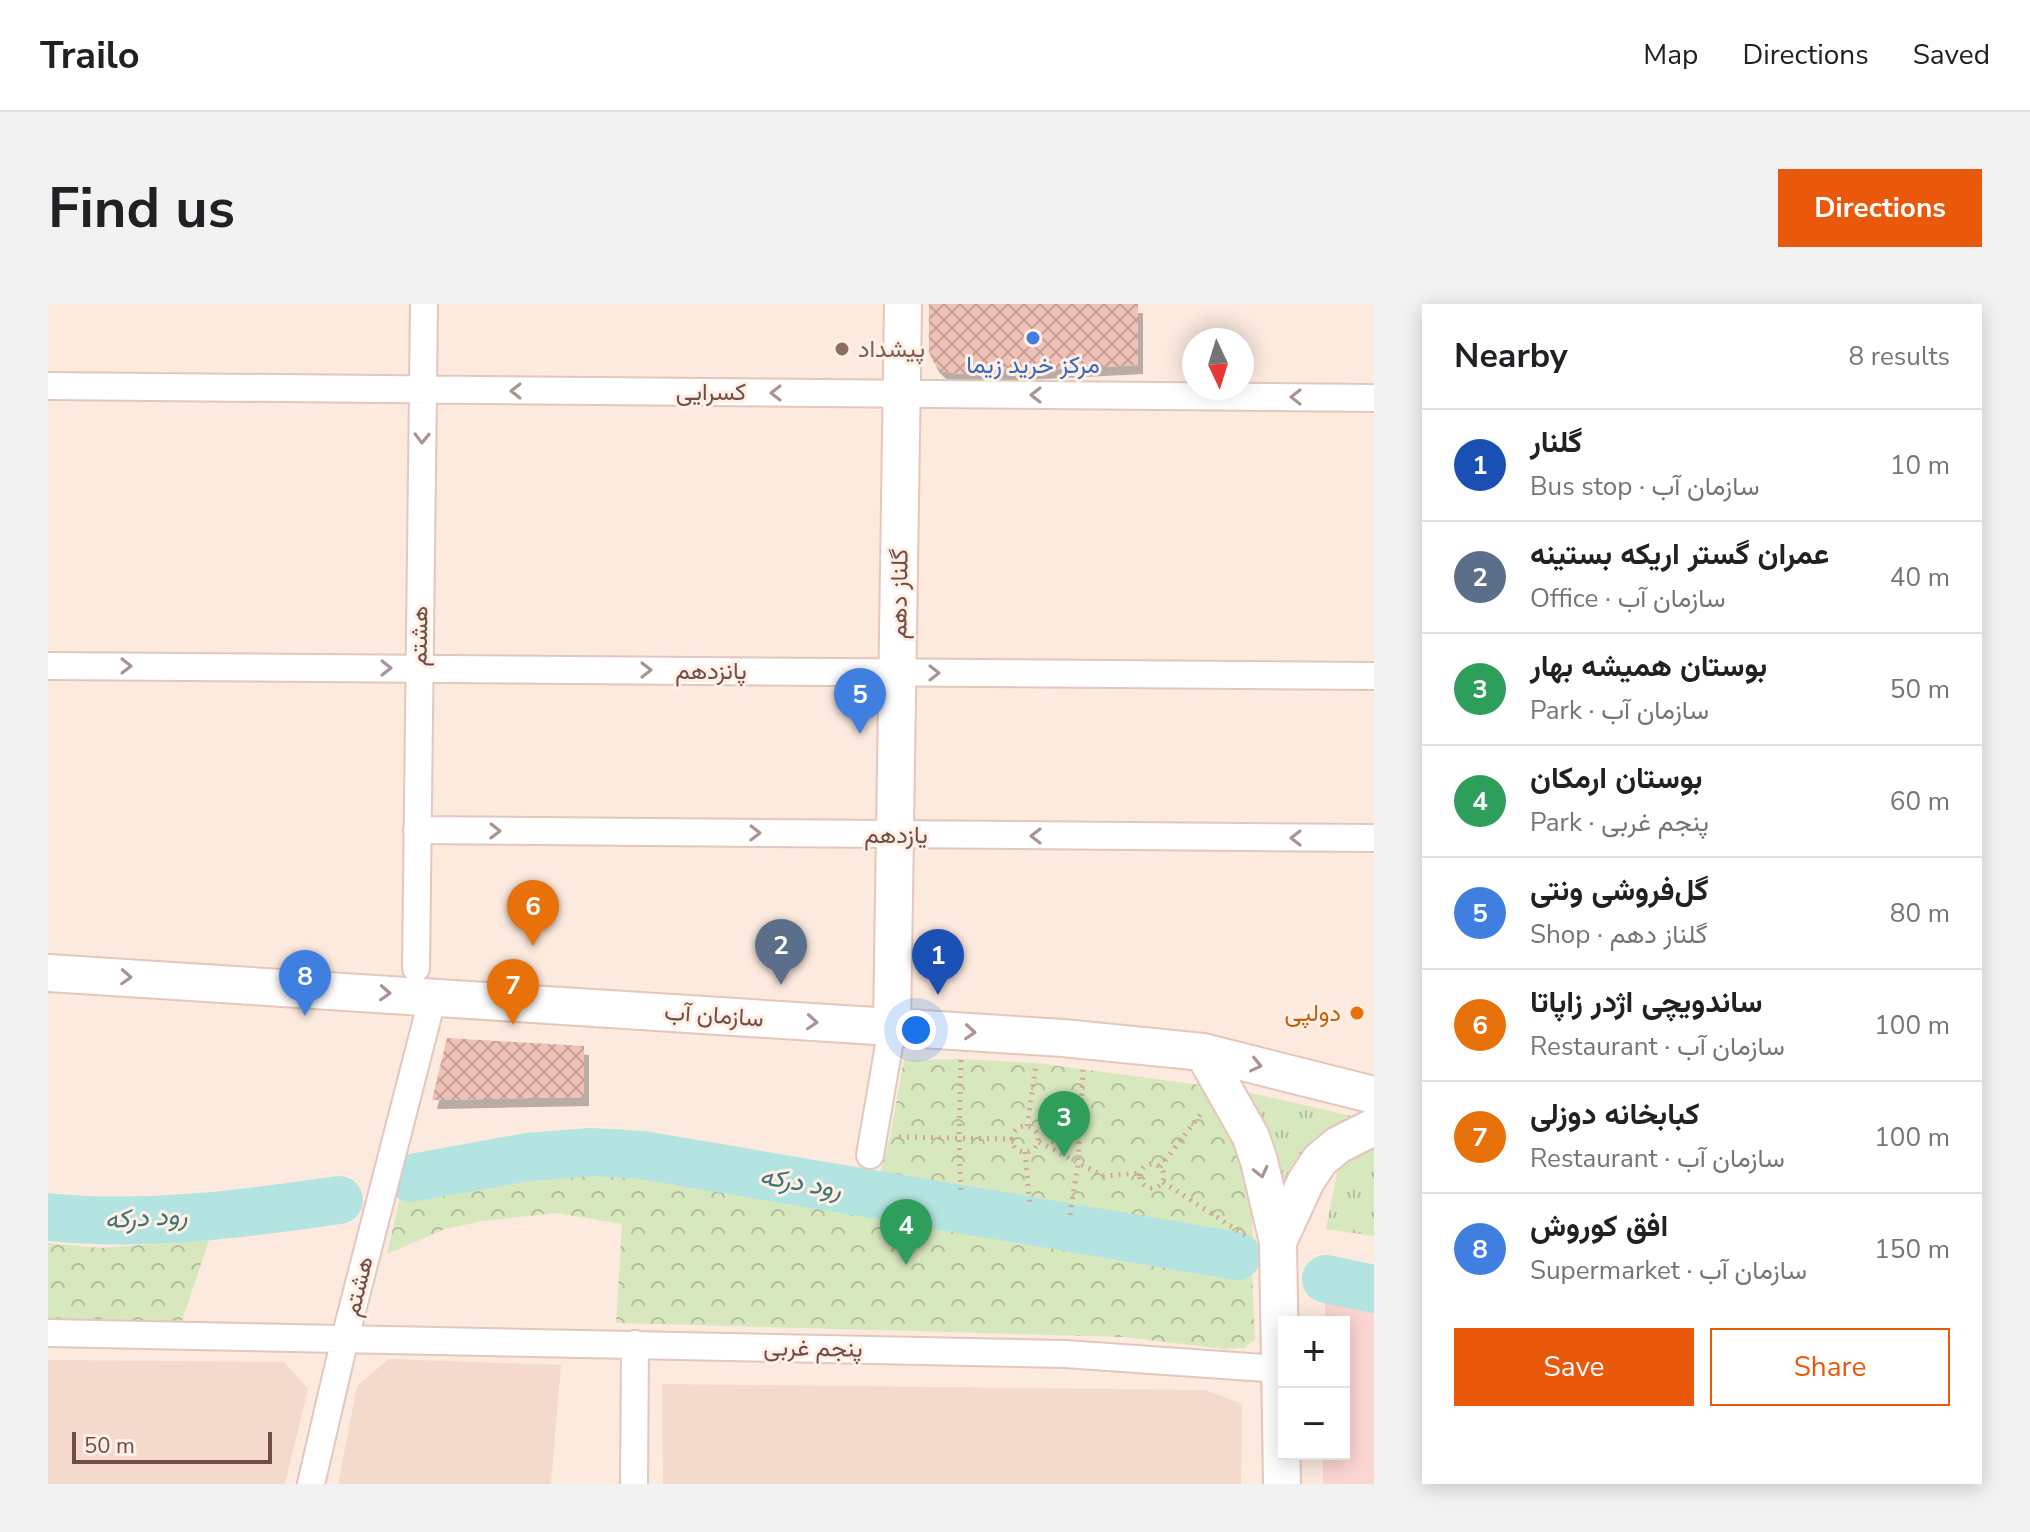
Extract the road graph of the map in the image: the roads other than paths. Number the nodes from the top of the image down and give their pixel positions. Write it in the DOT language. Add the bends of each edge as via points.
graph roads {
  1 [pos="424,304"];
  2 [pos="903,304"];
  3 [pos="48,386"];
  4 [pos="423,390"];
  5 [pos="902,394"];
  6 [pos="1374,398"];
  7 [pos="48,666"];
  8 [pos="419,668"];
  9 [pos="898,672"];
  10 [pos="1374,676"];
  11 [pos="417,830"];
  12 [pos="896,835"];
  13 [pos="1374,838"];
  14 [pos="48,973"];
  15 [pos="424,982"];
  16 [pos="892,1028"];
  17 [pos="1203,1052"];
  18 [pos="1374,1095"];
  19 [pos="1374,1127"];
  20 [pos="870,1155"];
  21 [pos="1278,1242"];
  22 [pos="1279,1316"];
  23 [pos="48,1333"];
  24 [pos="345,1338"];
  25 [pos="635,1344"];
  26 [pos="1278,1369"];
  27 [pos="1280,1388"];
  28 [pos="311,1484"];
  29 [pos="634,1484"];
  30 [pos="1282,1484"];
  1 -- 4 [label="street, هشتم"];
  2 -- 5 [label="street, گلناز دهم"];
  3 -- 4 [label="street, کسرایی"];
  5 -- 4 [label="street, کسرایی, one-way"];
  4 -- 8 [label="street, هشتم, one-way"];
  6 -- 5 [label="street, کسرایی, one-way"];
  5 -- 9 [label="street, گلناز دهم"];
  7 -- 8 [label="street, پانزدهم, one-way"];
  8 -- 9 [label="street, پانزدهم, one-way"];
  8 -- 11 [label="street, هشتم"];
  9 -- 10 [label="street, پانزدهم, one-way"];
  9 -- 12 [label="street, گلناز دهم"];
  11 -- 12 [label="street, یازدهم, one-way"];
  11 -- 15 [label="street, هشتم"];
  13 -- 12 [label="street, یازدهم, one-way"];
  12 -- 16 [label="street, گلناز دهم"];
  14 -- 15 [label="street, سازمان آب, one-way"];
  15 -- 16 [label="street, سازمان آب, one-way"];
  15 -- 24 [label="street, هشتم"];
  16 -- 17 [label="street, سازمان آب, one-way"];
  16 -- 20 [label="street"];
  17 -- 18 [label="street, سازمان آب, one-way"];
  17 -- 21 [label="street, one-way" via="1251,1137"];
  19 -- 21 [label="street" via="1320,1160"];
  21 -- 22 [label="street"];
  23 -- 24 [label="street, پنجم غربی"];
  24 -- 25 [label="street, پنجم غربی"];
  24 -- 28 [label="street, هشتم"];
  25 -- 26 [label="street, پنجم غربی" via="1065,1354"];
  25 -- 29 [label="street"];
  27 -- 30 [label="street"];
}
